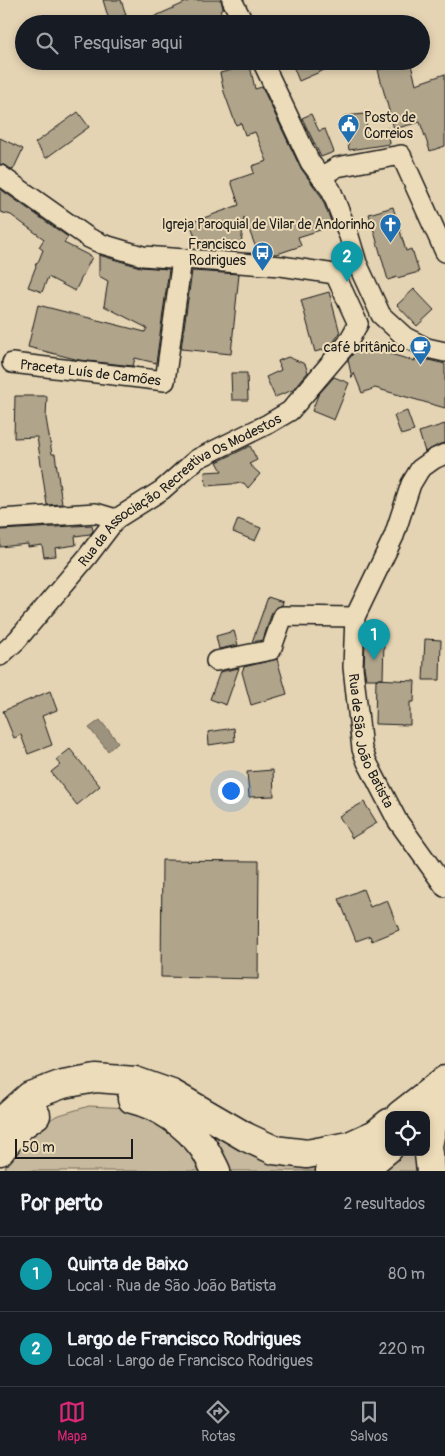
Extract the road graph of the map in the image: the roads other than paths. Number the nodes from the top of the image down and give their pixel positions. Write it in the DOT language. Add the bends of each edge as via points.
graph roads {
  1 [pos="232,0"];
  2 [pos="240,15"];
  3 [pos="266,70"];
  4 [pos="0,175"];
  5 [pos="321,177"];
  6 [pos="445,252"];
  7 [pos="182,259"];
  8 [pos="357,263"];
  9 [pos="335,274"];
  10 [pos="381,315"];
  11 [pos="358,324"];
  12 [pos="445,352"];
  13 [pos="12,363"];
  14 [pos="445,454"];
  15 [pos="0,519"];
  16 [pos="116,519"];
  17 [pos="355,617"];
  18 [pos="0,656"];
  19 [pos="216,661"];
  20 [pos="445,887"];
  21 [pos="440,1101"];
  22 [pos="411,1111"];
  23 [pos="0,1123"];
  24 [pos="383,1136"];
  25 [pos="0,1151"];
  26 [pos="216,1171"];
  27 [pos="330,1171"];
  28 [pos="361,1171"];
  29 [pos="431,1171"];
  1 -- 2 [label="street"];
  3 -- 5 [label="street" via="310,162"];
  4 -- 7 [label="street" via="76,230 102,244 143,256"];
  5 -- 6 [label="street" via="337,167 401,155"];
  5 -- 8 [label="street" via="331,190"];
  7 -- 9 [label="street" via="281,266"];
  7 -- 13 [label="street, Praceta Luís de Camões" via="166,381"];
  8 -- 9 [label="street"];
  8 -- 10 [label="street"];
  9 -- 11 [label="street"];
  10 -- 11 [label="street"];
  10 -- 12 [label="street" via="405,337 427,348"];
  11 -- 16 [label="street, Rua da Associação Recreativa Os Modestos" via="347,344 290,411 197,459 162,490"];
  14 -- 17 [label="street, Rua de São João Batista" via="420,469 411,484 394,536"];
  15 -- 16 [label="street" via="96,513"];
  16 -- 18 [label="street, Rua da Associação Recreativa Os Modestos" via="17,640"];
  17 -- 19 [label="street" via="283,616 270,650"];
  17 -- 20 [label="street, Rua de São João Batista" via="353,667 362,749 397,820"];
  21 -- 22 [label="main road"];
  21 -- 29 [label="main road" via="428,1146"];
  23 -- 24 [label="main road" via="30,1096 63,1084 96,1078 135,1081 172,1094 274,1150 307,1154"];
  24 -- 27 [label="main road"];
  24 -- 28 [label="main road"];
  25 -- 26 [label="main road" via="19,1127 39,1113 68,1100 100,1095 134,1099 165,1112 184,1126 203,1147"];
}
